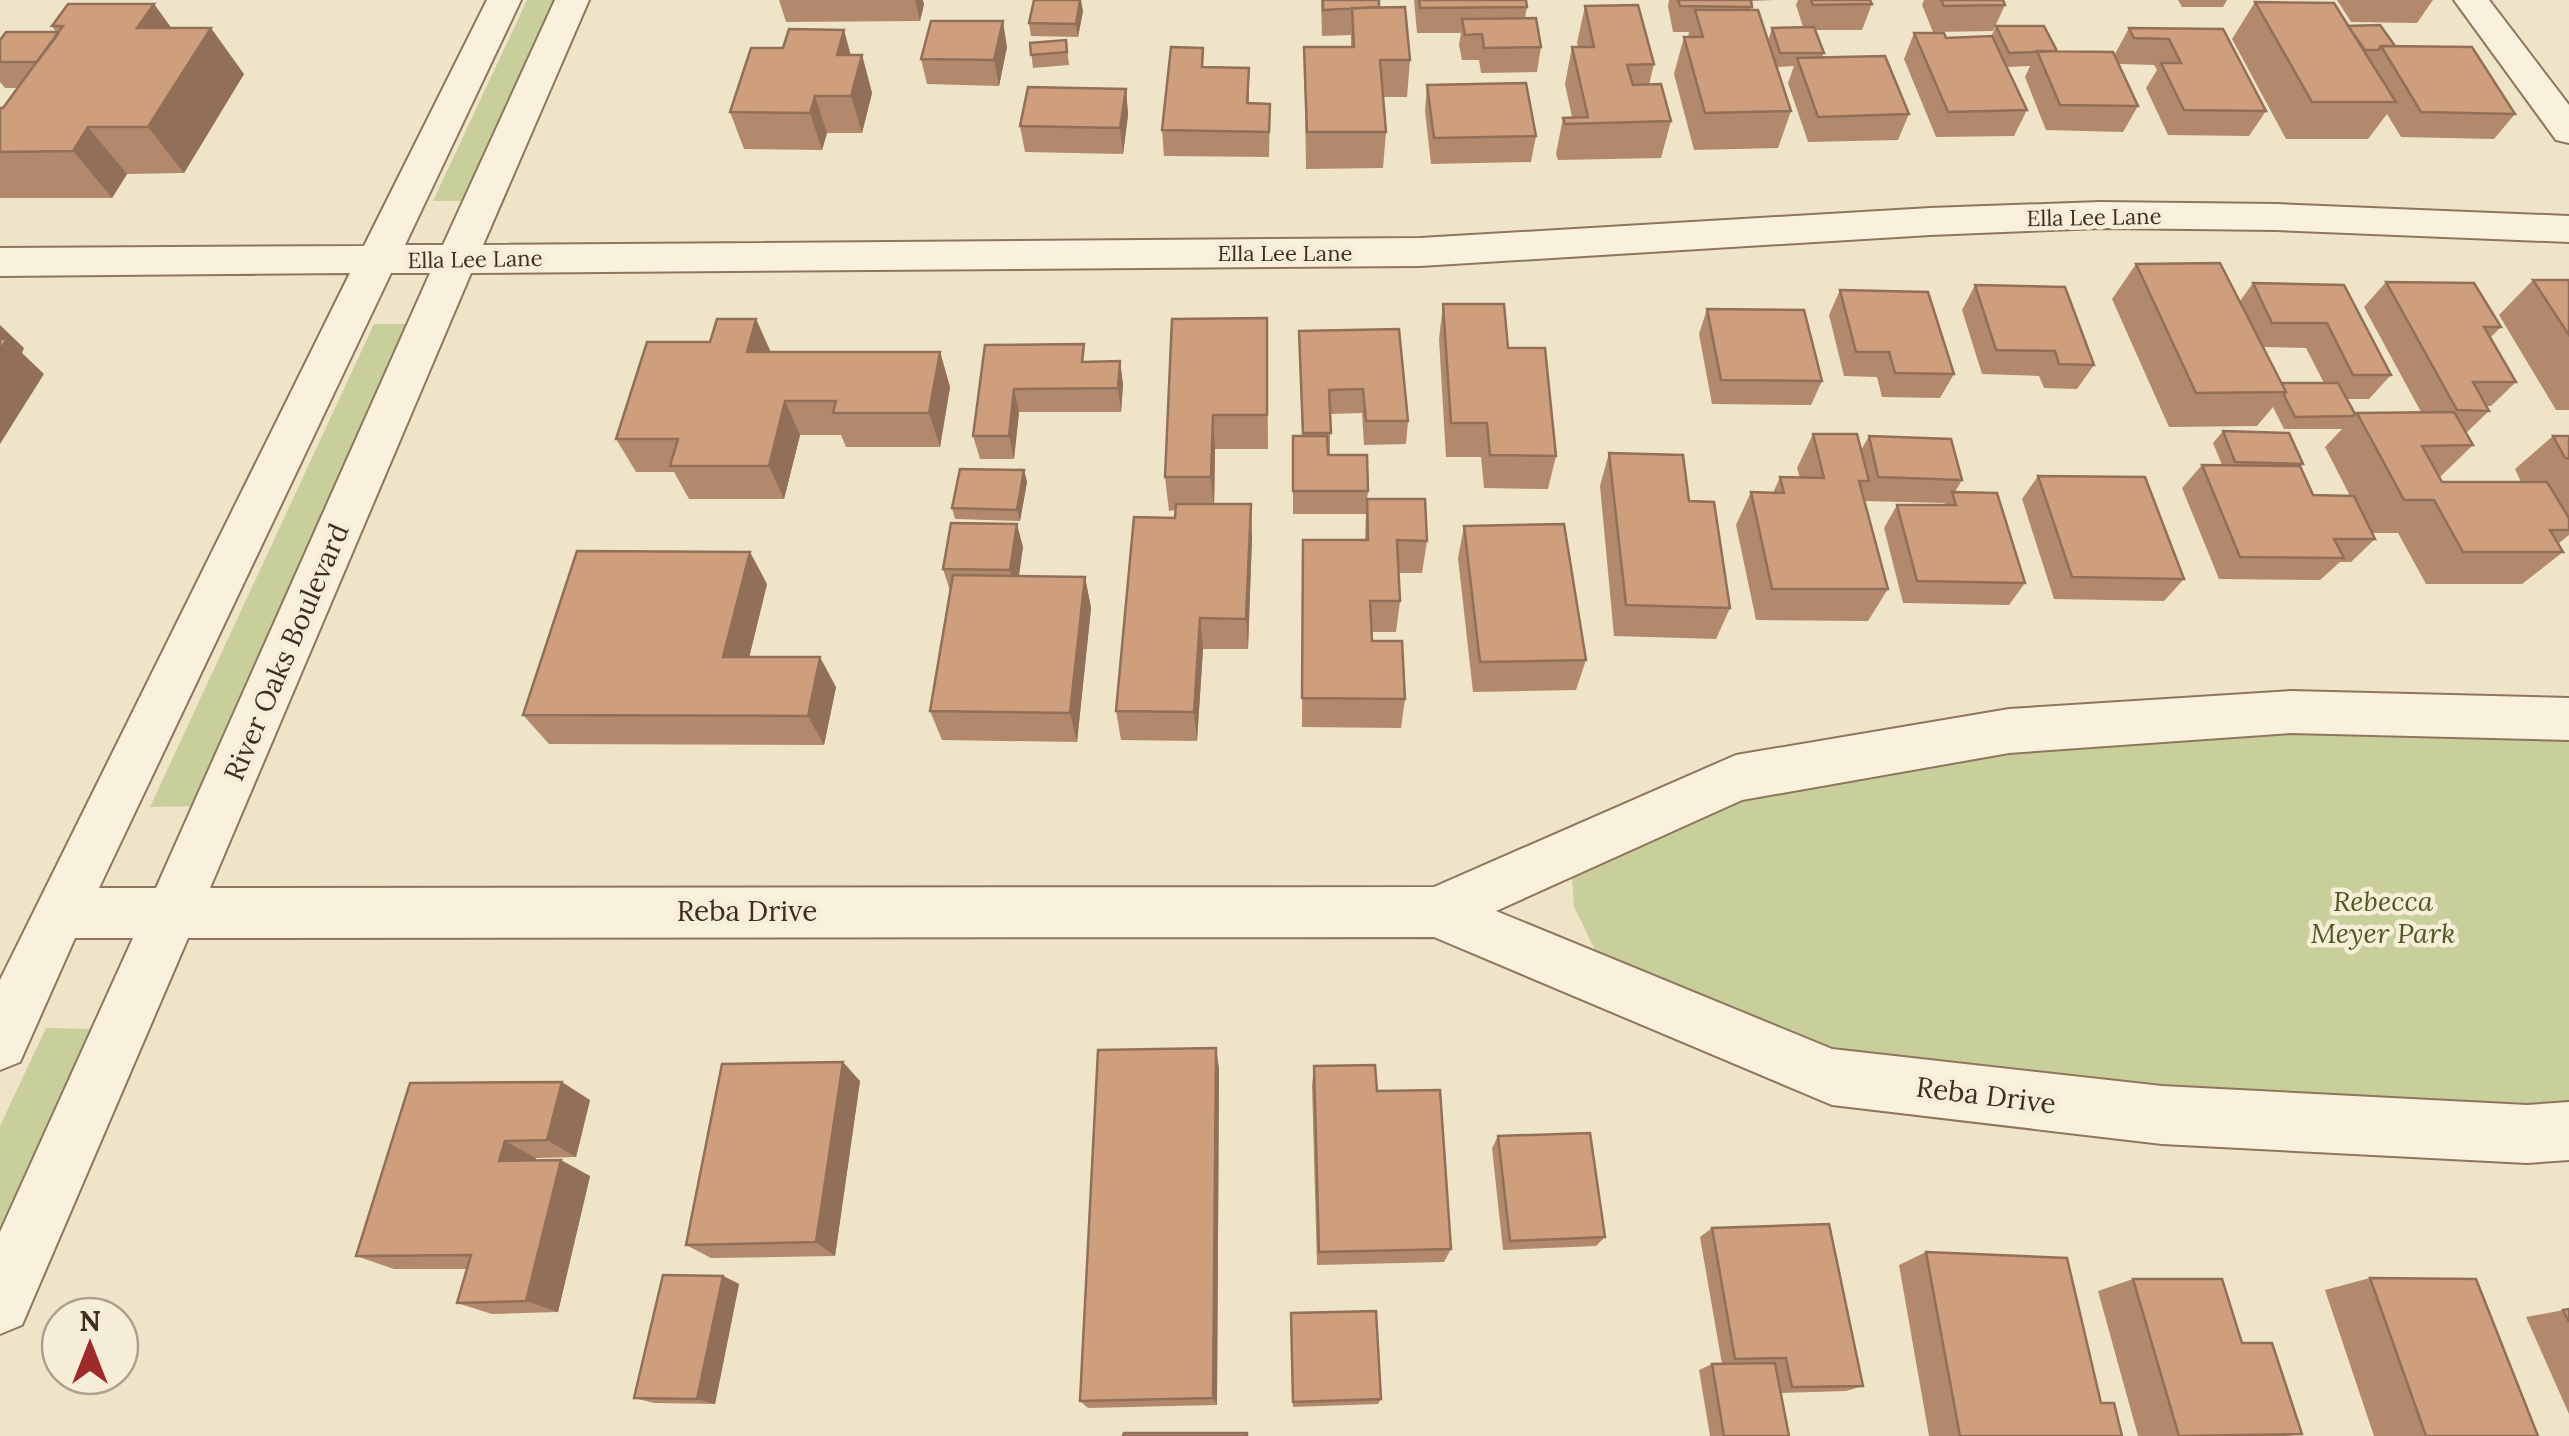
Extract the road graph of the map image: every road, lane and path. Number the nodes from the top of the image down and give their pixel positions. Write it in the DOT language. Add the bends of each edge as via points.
graph roads {
  1 [pos="504,0"];
  2 [pos="572,0"];
  3 [pos="2471,0"];
  4 [pos="2569,130"];
  5 [pos="2569,230"];
  6 [pos="378,260"];
  7 [pos="455,260"];
  8 [pos="0,262"];
  9 [pos="2569,718"];
  10 [pos="175,912"];
  11 [pos="1436,912"];
  12 [pos="59,913"];
  13 [pos="0,1042"];
  14 [pos="2569,1131"];
  15 [pos="0,1303"];
  1 -- 6 [label="street"];
  2 -- 7 [label="street, River Oaks Boulevard"];
  3 -- 4 [label="street"];
  5 -- 7 [label="street, Ella Lee Lane" via="2254,214 2097,215 1420,252"];
  6 -- 7 [label="street, Ella Lee Lane"];
  6 -- 8 [label="street, Ella Lee Lane"];
  6 -- 12 [label="street"];
  7 -- 10 [label="street, River Oaks Boulevard"];
  9 -- 11 [label="street, Reba Drive" via="2291,712 2009,731 1736,778"];
  10 -- 11 [label="street, Reba Drive"];
  10 -- 12 [label="street, Reba Drive"];
  10 -- 15 [label="street, River Oaks Boulevard"];
  11 -- 14 [label="street, Reba Drive" via="1832,1077 2162,1115"];
  12 -- 13 [label="street"];
}
